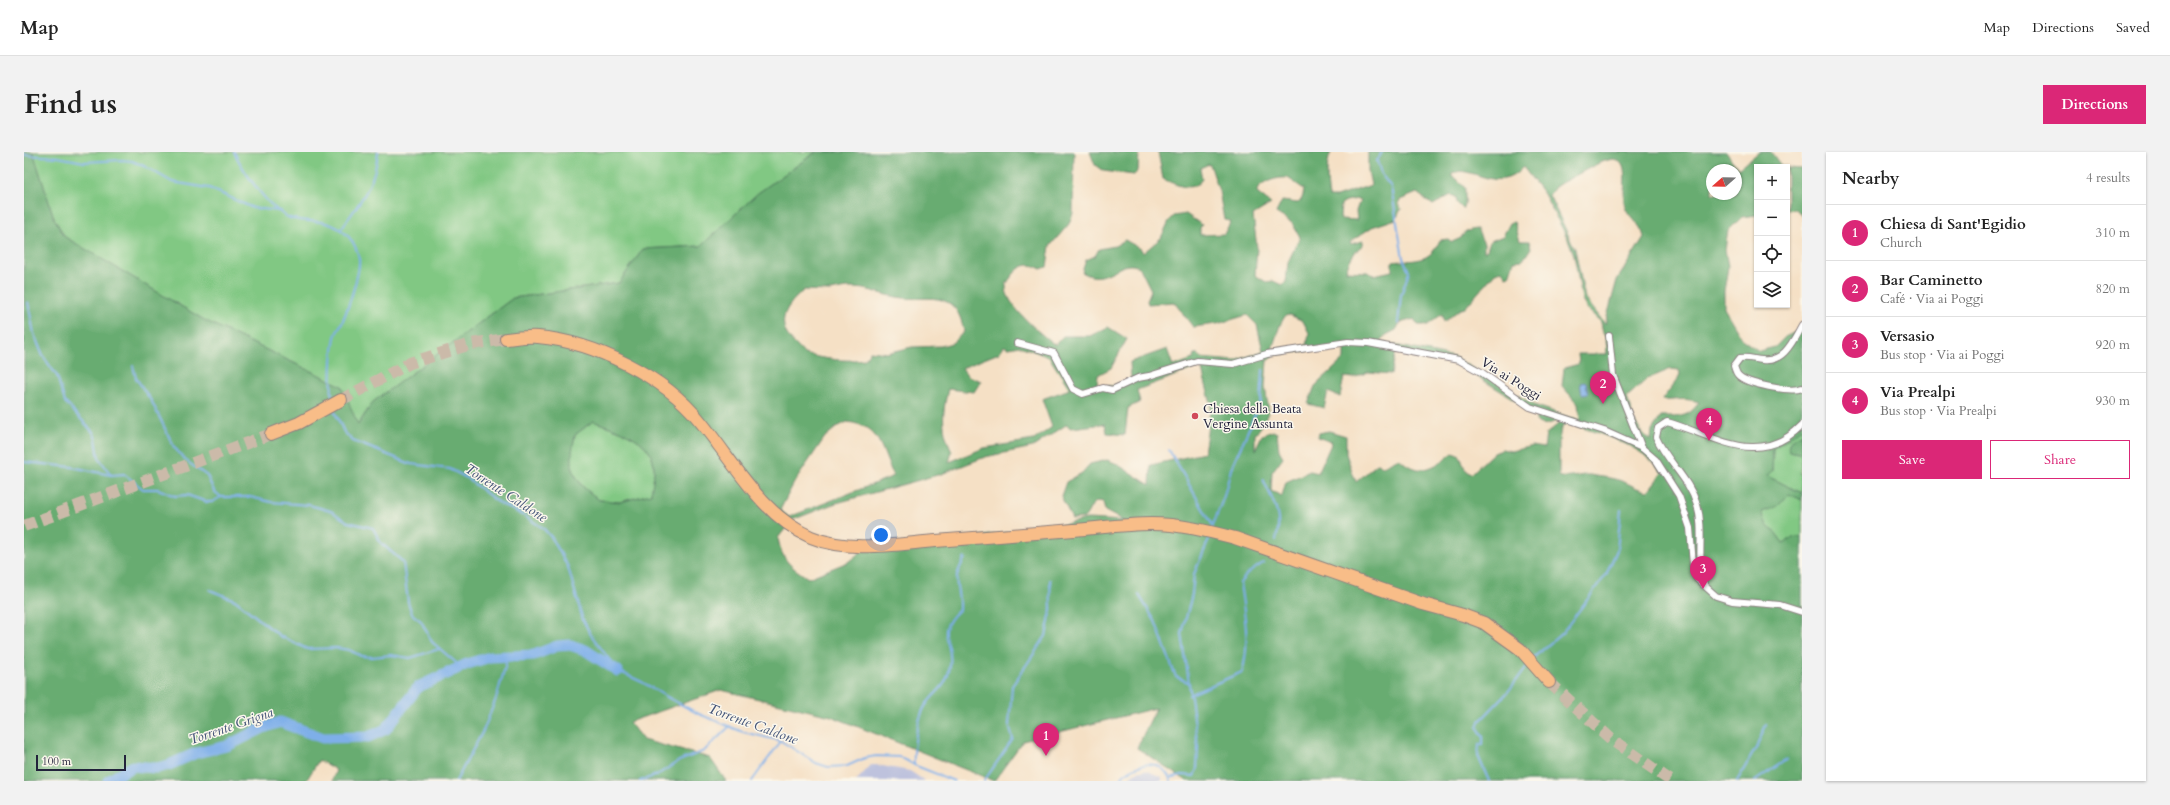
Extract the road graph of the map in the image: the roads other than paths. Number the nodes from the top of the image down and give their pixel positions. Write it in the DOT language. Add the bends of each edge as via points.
graph roads {
  1 [pos="1802,325"];
  2 [pos="1609,336"];
  3 [pos="506,339"];
  4 [pos="1017,343"];
  5 [pos="1802,388"];
  6 [pos="341,400"];
  7 [pos="1802,425"];
  8 [pos="271,434"];
  9 [pos="1642,448"];
  10 [pos="1704,584"];
  11 [pos="1802,612"];
  12 [pos="1549,682"];
  1 -- 5 [label="street" via="1783,354 1772,360 1749,356 1740,358 1734,366 1737,374 1745,380 1787,390"];
  2 -- 9 [label="street" via="1613,375"];
  3 -- 12 [label="highway" via="537,336 564,341 599,351 647,376 673,394 699,419 764,504 783,520 812,537 848,545 1151,524 1205,530 1484,623 1520,649"];
  4 -- 9 [label="street, Via ai Poggi" via="1048,349 1054,353 1073,389 1083,394 1103,388 1112,390 1138,378 1197,361 1233,364 1267,354 1348,342 1368,343 1459,360 1481,372 1530,407 1604,430"];
  6 -- 8 [label="highway" via="299,423"];
  7 -- 10 [label="street" via="1777,444 1754,448 1734,446 1667,422 1658,428 1656,437 1661,448 1688,484 1697,506 1701,544 1700,570"];
  9 -- 10 [label="street, Via ai Poggi" via="1656,460 1679,496 1690,528 1693,565 1697,579"];
  10 -- 11 [label="street, Via ai Poggi" via="1716,596 1732,601 1780,605"];
}
